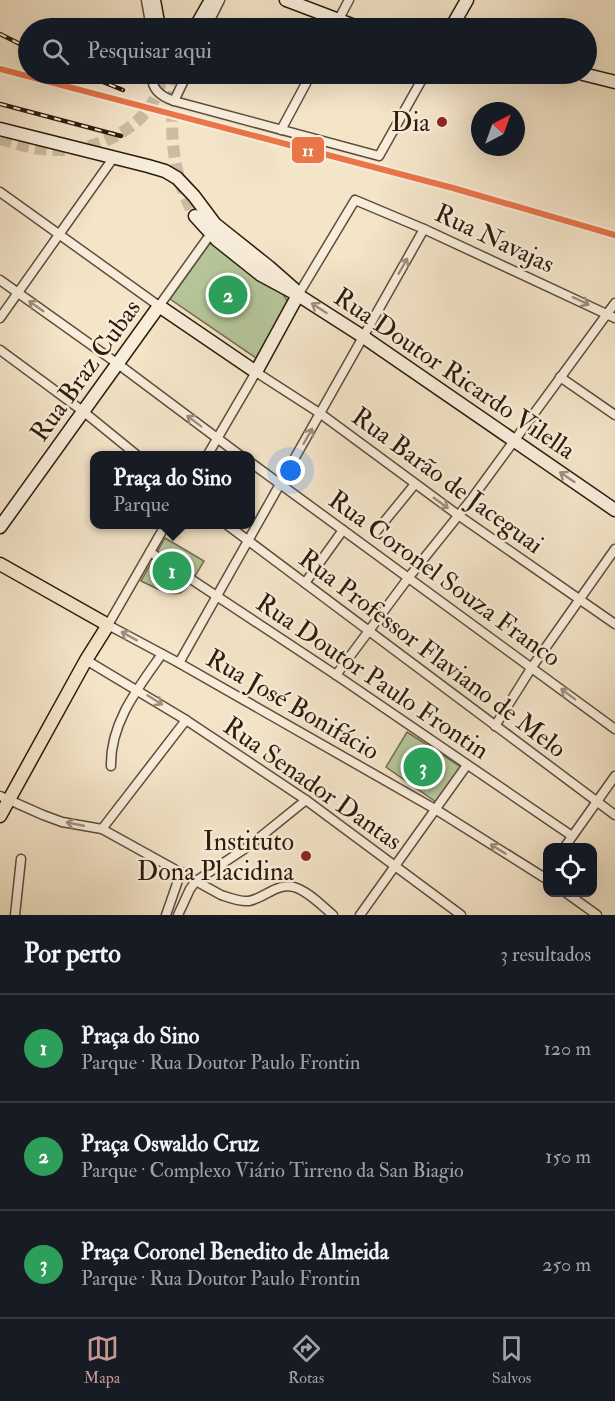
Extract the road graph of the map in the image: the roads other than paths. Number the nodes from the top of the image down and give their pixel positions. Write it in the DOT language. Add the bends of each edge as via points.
graph roads {
  1 [pos="146,0"];
  2 [pos="154,0"];
  3 [pos="211,0"];
  4 [pos="220,0"];
  5 [pos="286,0"];
  6 [pos="349,0"];
  7 [pos="467,0"];
  8 [pos="150,18"];
  9 [pos="157,18"];
  10 [pos="201,18"];
  11 [pos="211,18"];
  12 [pos="324,18"];
  13 [pos="339,18"];
  14 [pos="457,18"];
  15 [pos="597,78"];
  16 [pos="615,82"];
  17 [pos="154,84"];
  18 [pos="182,84"];
  19 [pos="305,84"];
  20 [pos="420,84"];
  21 [pos="174,101"];
  22 [pos="0,129"];
  23 [pos="281,130"];
  24 [pos="114,157"];
  25 [pos="0,192"];
  26 [pos="195,216"];
  27 [pos="424,229"];
  28 [pos="60,236"];
  29 [pos="207,239"];
  30 [pos="0,280"];
  31 [pos="18,294"];
  32 [pos="298,295"];
  33 [pos="615,303"];
  34 [pos="159,306"];
  35 [pos="611,316"];
  36 [pos="0,318"];
  37 [pos="362,336"];
  38 [pos="0,350"];
  39 [pos="118,364"];
  40 [pos="256,372"];
  41 [pos="560,377"];
  42 [pos="84,412"];
  43 [pos="321,414"];
  44 [pos="615,416"];
  45 [pos="217,438"];
  46 [pos="513,440"];
  47 [pos="132,451"];
  48 [pos="210,451"];
  49 [pos="234,451"];
  50 [pos="255,466"];
  51 [pos="280,483"];
  52 [pos="415,484"];
  53 [pos="615,510"];
  54 [pos="458,515"];
  55 [pos="0,527"];
  56 [pos="255,527"];
  57 [pos="164,529"];
  58 [pos="231,529"];
  59 [pos="254,529"];
  60 [pos="343,530"];
  61 [pos="375,533"];
  62 [pos="247,541"];
  63 [pos="615,549"];
  64 [pos="150,552"];
  65 [pos="0,564"];
  66 [pos="409,577"];
  67 [pos="305,583"];
  68 [pos="216,596"];
  69 [pos="579,599"];
  70 [pos="615,624"];
  71 [pos="108,625"];
  72 [pos="369,632"];
  73 [pos="162,654"];
  74 [pos="86,660"];
  75 [pos="179,663"];
  76 [pos="532,667"];
  77 [pos="336,675"];
  78 [pos="137,689"];
  79 [pos="186,720"];
  80 [pos="495,726"];
  81 [pos="615,729"];
  82 [pos="467,765"];
  83 [pos="111,766"];
  84 [pos="615,776"];
  85 [pos="4,798"];
  86 [pos="306,800"];
  87 [pos="596,802"];
  88 [pos="435,809"];
  89 [pos="615,815"];
  90 [pos="0,816"];
  91 [pos="102,829"];
  92 [pos="572,836"];
  93 [pos="567,843"];
  94 [pos="21,859"];
  95 [pos="394,866"];
  96 [pos="181,872"];
  97 [pos="543,874"];
  98 [pos="206,875"];
  99 [pos="196,881"];
  100 [pos="221,895"];
  101 [pos="572,897"];
  102 [pos="15,915"];
  103 [pos="166,915"];
  104 [pos="178,915"];
  105 [pos="333,915"];
  106 [pos="360,915"];
  107 [pos="461,915"];
  108 [pos="597,915"];
  1 -- 8 [label="street"];
  2 -- 9 [label="main road"];
  3 -- 10 [label="main road"];
  4 -- 11 [label="street"];
  5 -- 12 [label="main road"];
  6 -- 13 [label="street"];
  7 -- 14 [label="main road"];
  15 -- 16 [label="main road"];
  17 -- 21 [label="street" via="164,97"];
  18 -- 21 [label="street"];
  19 -- 23 [label="street"];
  20 -- 23 [label="street" via="380,156"];
  21 -- 23 [label="street"];
  22 -- 24 [label="main road"];
  24 -- 28 [label="street"];
  24 -- 32 [label="main road" via="171,174 215,224"];
  25 -- 28 [label="street"];
  26 -- 32 [label="main road" via="217,240 261,275"];
  27 -- 32 [label="street, Rua Navajas" via="355,200"];
  27 -- 35 [label="street, Rua Navajas, one-way"];
  37 -- 27 [label="street, one-way"];
  28 -- 31 [label="street"];
  28 -- 34 [label="street"];
  29 -- 34 [label="street, Rua Braz Cubas"];
  30 -- 31 [label="street"];
  31 -- 36 [label="street"];
  39 -- 31 [label="street, one-way"];
  37 -- 32 [label="main road, Rua Doutor Ricardo Vilella, one-way"];
  32 -- 40 [label="main road"];
  33 -- 35 [label="street"];
  34 -- 39 [label="main road, Rua Braz Cubas"];
  34 -- 40 [label="main road"];
  35 -- 41 [label="street"];
  37 -- 43 [label="street"];
  37 -- 46 [label="main road, Rua Doutor Ricardo Vilella"];
  38 -- 42 [label="street"];
  39 -- 42 [label="main road, Rua Braz Cubas"];
  45 -- 39 [label="street, one-way"];
  40 -- 43 [label="street, Rua Barão de Jaceguai"];
  40 -- 45 [label="street"];
  41 -- 44 [label="street"];
  41 -- 46 [label="street"];
  42 -- 47 [label="street"];
  42 -- 55 [label="main road, Rua Braz Cubas"];
  51 -- 43 [label="street, one-way"];
  43 -- 52 [label="street, Rua Barão de Jaceguai"];
  45 -- 48 [label="street"];
  45 -- 49 [label="street"];
  53 -- 46 [label="main road, Rua Doutor Ricardo Vilella, one-way"];
  46 -- 54 [label="street"];
  50 -- 51 [label="street, Rua Coronel Souza Franco"];
  51 -- 56 [label="street"];
  51 -- 60 [label="street, Rua Coronel Souza Franco"];
  52 -- 54 [label="street, Rua Barão de Jaceguai, one-way"];
  52 -- 61 [label="street"];
  54 -- 66 [label="street"];
  54 -- 69 [label="street, Rua Barão de Jaceguai"];
  57 -- 64 [label="street"];
  58 -- 62 [label="street, Rua Professor Flaviano de Melo"];
  59 -- 62 [label="street"];
  60 -- 66 [label="street, Rua Coronel Souza Franco"];
  60 -- 67 [label="street"];
  62 -- 67 [label="street, Rua Professor Flaviano de Melo"];
  62 -- 68 [label="street"];
  63 -- 69 [label="street"];
  64 -- 68 [label="street, Rua Doutor Paulo Frontin"];
  64 -- 71 [label="street"];
  65 -- 71 [label="main road"];
  66 -- 72 [label="street"];
  66 -- 76 [label="street, Rua Coronel Souza Franco"];
  67 -- 72 [label="street, Rua Professor Flaviano de Melo"];
  68 -- 75 [label="street"];
  68 -- 77 [label="street, Rua Doutor Paulo Frontin"];
  69 -- 70 [label="street, Rua Barão de Jaceguai"];
  69 -- 76 [label="street"];
  73 -- 71 [label="street, Rua José Bonifácio, one-way"];
  71 -- 74 [label="main road"];
  72 -- 77 [label="street"];
  72 -- 80 [label="street, Rua Professor Flaviano de Melo"];
  73 -- 75 [label="street, Rua José Bonifácio"];
  73 -- 78 [label="street"];
  74 -- 78 [label="street, Rua Senador Dantas"];
  74 -- 85 [label="main road"];
  75 -- 88 [label="street, Rua José Bonifácio"];
  76 -- 80 [label="street"];
  81 -- 76 [label="street, Rua Coronel Souza Franco, one-way"];
  77 -- 82 [label="street, Rua Doutor Paulo Frontin"];
  78 -- 79 [label="street, Rua Senador Dantas, one-way"];
  78 -- 83 [label="street" via="115,735"];
  79 -- 86 [label="street, Rua Senador Dantas"];
  79 -- 91 [label="street"];
  80 -- 87 [label="street, Rua Professor Flaviano de Melo"];
  82 -- 88 [label="street"];
  82 -- 92 [label="street, Rua Doutor Paulo Frontin"];
  84 -- 87 [label="street"];
  85 -- 90 [label="main road"];
  91 -- 85 [label="street, one-way" via="62,822"];
  86 -- 95 [label="street, Rua Senador Dantas"];
  86 -- 98 [label="street"];
  87 -- 89 [label="street, Rua Professor Flaviano de Melo"];
  87 -- 92 [label="street"];
  88 -- 95 [label="street"];
  97 -- 88 [label="street, Rua José Bonifácio, one-way"];
  91 -- 96 [label="street"];
  92 -- 93 [label="street"];
  94 -- 102 [label="street"];
  95 -- 106 [label="street"];
  95 -- 107 [label="street, Rua Senador Dantas"];
  96 -- 99 [label="street"];
  96 -- 103 [label="street"];
  98 -- 99 [label="street"];
  98 -- 100 [label="street"];
  99 -- 100 [label="street"];
  99 -- 104 [label="street"];
  100 -- 105 [label="street" via="250,901 276,888 295,887"];
  101 -- 108 [label="street"];
}
